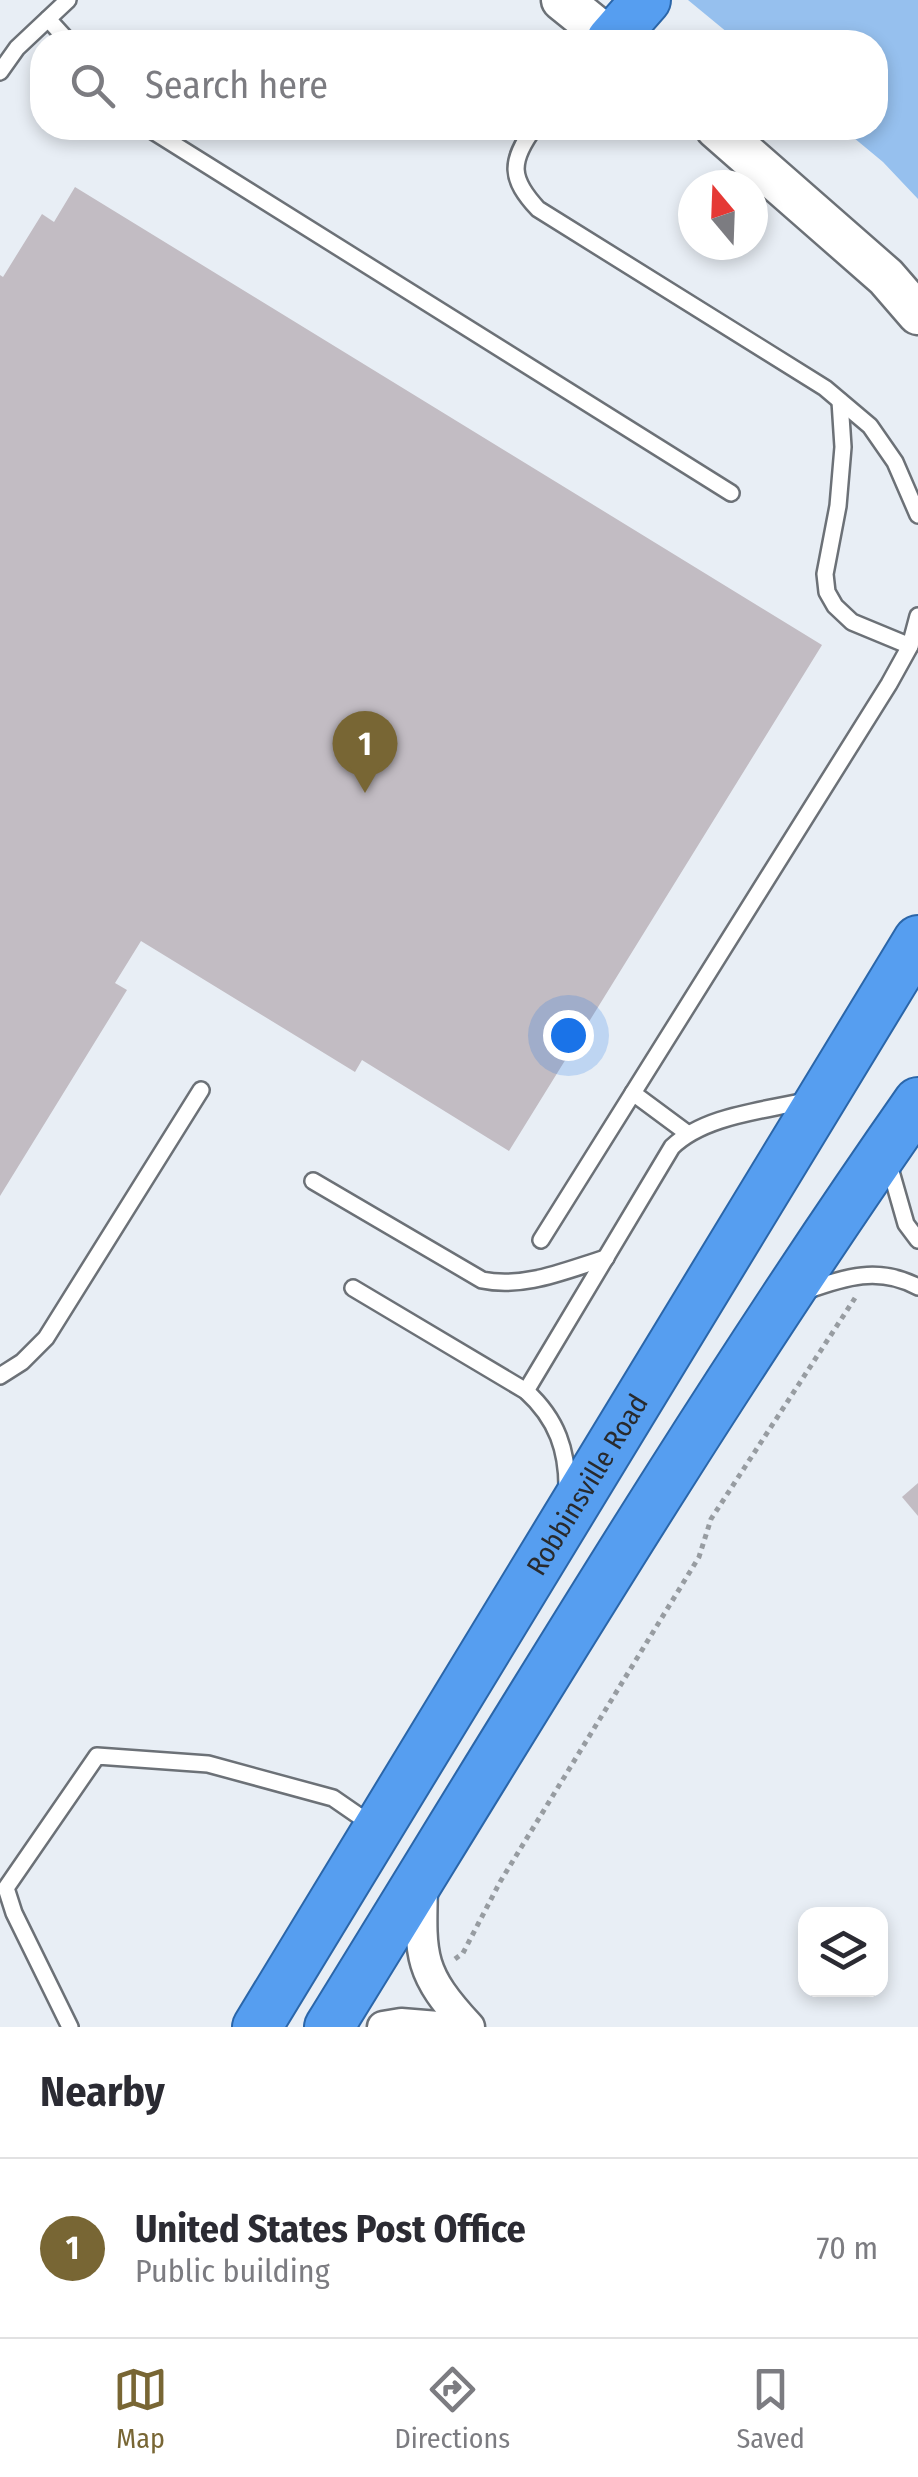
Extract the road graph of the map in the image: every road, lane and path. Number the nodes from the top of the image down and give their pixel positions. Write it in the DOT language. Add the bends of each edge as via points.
graph roads {
  1 [pos="68,0"];
  2 [pos="562,0"];
  3 [pos="646,0"];
  4 [pos="48,19"];
  5 [pos="37,30"];
  6 [pos="59,30"];
  7 [pos="597,30"];
  8 [pos="621,30"];
  9 [pos="30,36"];
  10 [pos="0,72"];
  11 [pos="167,140"];
  12 [pos="525,140"];
  13 [pos="730,140"];
  14 [pos="918,314"];
  15 [pos="840,401"];
  16 [pos="731,493"];
  17 [pos="918,516"];
  18 [pos="918,616"];
  19 [pos="910,646"];
  20 [pos="918,940"];
  21 [pos="201,1090"];
  22 [pos="633,1093"];
  23 [pos="822,1097"];
  24 [pos="918,1102"];
  25 [pos="687,1133"];
  26 [pos="885,1150"];
  27 [pos="313,1181"];
  28 [pos="541,1240"];
  29 [pos="918,1240"];
  30 [pos="606,1258"];
  31 [pos="918,1287"];
  32 [pos="352,1288"];
  33 [pos="858,1293"];
  34 [pos="783,1298"];
  35 [pos="0,1376"];
  36 [pos="526,1391"];
  37 [pos="566,1516"];
  38 [pos="378,1830"];
  39 [pos="422,1877"];
  40 [pos="449,1963"];
  41 [pos="70,2027"];
  42 [pos="256,2027"];
  43 [pos="312,2027"];
  44 [pos="329,2027"];
  45 [pos="383,2027"];
  46 [pos="438,2027"];
  47 [pos="469,2027"];
  1 -- 4 [label="lane"];
  2 -- 7 [label="main road"];
  3 -- 8 [label="highway"];
  4 -- 5 [label="lane"];
  4 -- 6 [label="lane"];
  9 -- 10 [label="lane"];
  11 -- 16 [label="lane"];
  12 -- 15 [label="lane" via="514,170 521,191 538,209"];
  13 -- 14 [label="main road"];
  15 -- 17 [label="lane" via="887,450"];
  15 -- 19 [label="lane" via="844,448 826,592 852,622"];
  18 -- 19 [label="lane"];
  19 -- 22 [label="lane"];
  20 -- 23 [label="highway, Robbinsville Road"];
  21 -- 35 [label="lane" via="46,1338"];
  22 -- 25 [label="lane"];
  22 -- 28 [label="lane"];
  23 -- 25 [label="lane"];
  23 -- 37 [label="highway, Robbinsville Road"];
  24 -- 26 [label="highway"];
  25 -- 30 [label="lane"];
  26 -- 29 [label="lane" via="906,1224"];
  26 -- 34 [label="highway"];
  27 -- 30 [label="lane" via="482,1280 534,1280"];
  30 -- 36 [label="lane"];
  31 -- 34 [label="lane" via="872,1273"];
  32 -- 36 [label="lane"];
  33 -- 40 [label="path" via="711,1519 699,1557 462,1953"];
  34 -- 39 [label="highway"];
  36 -- 37 [label="lane" via="557,1427 567,1470"];
  37 -- 38 [label="highway, Robbinsville Road"];
  38 -- 41 [label="lane" via="334,1798 208,1764 98,1756 6,1888"];
  38 -- 42 [label="highway, Robbinsville Road"];
  38 -- 43 [label="highway" via="383,1886 317,2004"];
  39 -- 44 [label="highway"];
  39 -- 47 [label="street" via="420,1945 429,1978"];
  45 -- 46 [label="street"];
}
